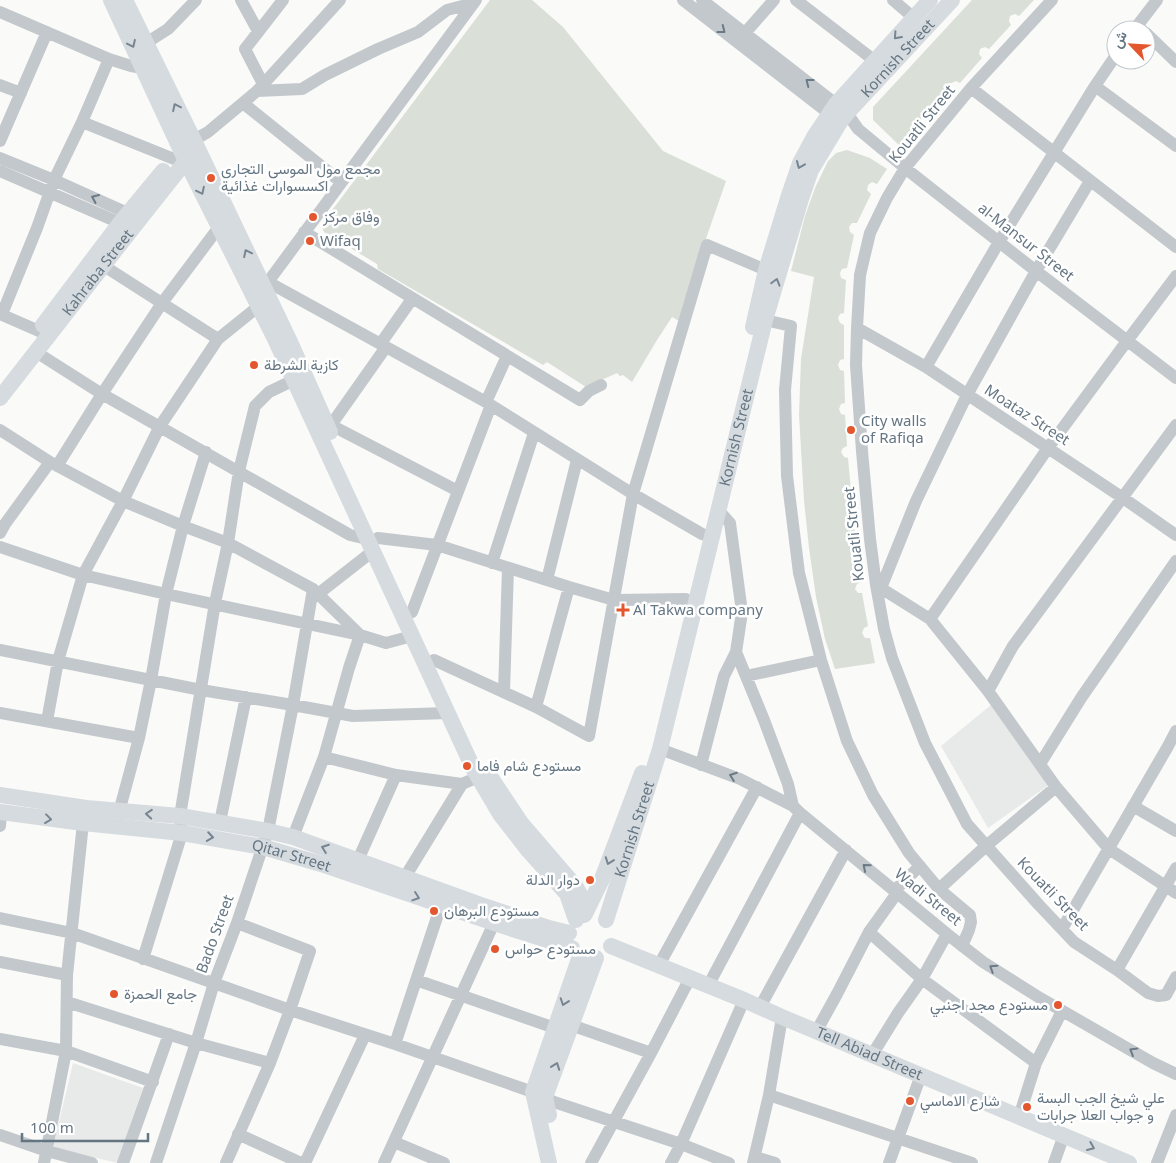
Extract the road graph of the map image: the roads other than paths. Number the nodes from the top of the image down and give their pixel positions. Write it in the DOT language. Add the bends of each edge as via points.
graph roads {
  1 [pos="196,0"];
  2 [pos="241,0"];
  3 [pos="283,0"];
  4 [pos="340,0"];
  5 [pos="683,0"];
  6 [pos="702,0"];
  7 [pos="774,0"];
  8 [pos="796,0"];
  9 [pos="893,0"];
  10 [pos="930,0"];
  11 [pos="952,0"];
  12 [pos="1052,0"];
  13 [pos="1156,0"];
  14 [pos="122,1"];
  15 [pos="474,1"];
  16 [pos="0,12"];
  17 [pos="914,18"];
  18 [pos="1145,20"];
  19 [pos="258,31"];
  20 [pos="47,32"];
  21 [pos="745,33"];
  22 [pos="146,43"];
  23 [pos="1156,44"];
  24 [pos="109,59"];
  25 [pos="875,61"];
  26 [pos="1176,62"];
  27 [pos="143,68"];
  28 [pos="1106,70"];
  29 [pos="0,85"];
  30 [pos="1095,86"];
  31 [pos="260,88"];
  32 [pos="972,88"];
  33 [pos="20,93"];
  34 [pos="243,104"];
  35 [pos="838,113"];
  36 [pos="82,122"];
  37 [pos="0,141"];
  38 [pos="1176,146"];
  39 [pos="186,152"];
  40 [pos="1054,152"];
  41 [pos="0,158"];
  42 [pos="905,168"];
  43 [pos="0,171"];
  44 [pos="54,180"];
  45 [pos="1090,181"];
  46 [pos="341,182"];
  47 [pos="49,193"];
  48 [pos="129,221"];
  49 [pos="219,227"];
  50 [pos="304,232"];
  51 [pos="999,242"];
  52 [pos="1176,247"];
  53 [pos="104,266"];
  54 [pos="766,270"];
  55 [pos="1036,271"];
  56 [pos="1176,276"];
  57 [pos="259,283"];
  58 [pos="412,298"];
  59 [pos="162,303"];
  60 [pos="264,304"];
  61 [pos="1,314"];
  62 [pos="765,320"];
  63 [pos="857,328"];
  64 [pos="43,334"];
  65 [pos="218,338"];
  66 [pos="1127,341"];
  67 [pos="384,345"];
  68 [pos="36,352"];
  69 [pos="507,356"];
  70 [pos="926,367"];
  71 [pos="1176,378"];
  72 [pos="0,380"];
  73 [pos="294,380"];
  74 [pos="601,385"];
  75 [pos="102,394"];
  76 [pos="966,395"];
  77 [pos="0,398"];
  78 [pos="488,404"];
  79 [pos="328,423"];
  80 [pos="1176,425"];
  81 [pos="160,426"];
  82 [pos="0,430"];
  83 [pos="534,433"];
  84 [pos="1048,448"];
  85 [pos="206,452"];
  86 [pos="577,460"];
  87 [pos="54,464"];
  88 [pos="240,471"];
  89 [pos="458,491"];
  90 [pos="633,494"];
  91 [pos="1123,498"];
  92 [pos="123,501"];
  93 [pos="719,511"];
  94 [pos="2,526"];
  95 [pos="183,526"];
  96 [pos="1176,535"];
  97 [pos="707,536"];
  98 [pos="228,543"];
  99 [pos="372,543"];
  100 [pos="437,545"];
  101 [pos="0,547"];
  102 [pos="1176,561"];
  103 [pos="492,563"];
  104 [pos="508,568"];
  105 [pos="83,574"];
  106 [pos="547,580"];
  107 [pos="878,586"];
  108 [pos="568,587"];
  109 [pos="315,591"];
  110 [pos="166,594"];
  111 [pos="686,599"];
  112 [pos="614,600"];
  113 [pos="215,603"];
  114 [pos="412,612"];
  115 [pos="930,620"];
  116 [pos="308,623"];
  117 [pos="360,635"];
  118 [pos="412,636"];
  119 [pos="1,652"];
  120 [pos="736,652"];
  121 [pos="434,660"];
  122 [pos="821,660"];
  123 [pos="58,661"];
  124 [pos="746,676"];
  125 [pos="152,680"];
  126 [pos="201,690"];
  127 [pos="988,691"];
  128 [pos="504,692"];
  129 [pos="246,697"];
  130 [pos="293,704"];
  131 [pos="536,707"];
  132 [pos="448,712"];
  133 [pos="0,713"];
  134 [pos="337,713"];
  135 [pos="47,721"];
  136 [pos="1176,731"];
  137 [pos="139,738"];
  138 [pos="660,749"];
  139 [pos="324,757"];
  140 [pos="701,764"];
  141 [pos="1040,764"];
  142 [pos="396,775"];
  143 [pos="478,777"];
  144 [pos="462,784"];
  145 [pos="757,787"];
  146 [pos="1056,787"];
  147 [pos="0,795"];
  148 [pos="1133,806"];
  149 [pos="797,810"];
  150 [pos="119,812"];
  151 [pos="180,816"];
  152 [pos="0,817"];
  153 [pos="220,822"];
  154 [pos="83,823"];
  155 [pos="268,831"];
  156 [pos="1176,831"];
  157 [pos="182,833"];
  158 [pos="293,837"];
  159 [pos="986,846"];
  160 [pos="263,847"];
  161 [pos="1108,849"];
  162 [pos="846,850"];
  163 [pos="358,860"];
  164 [pos="920,866"];
  165 [pos="1176,868"];
  166 [pos="383,877"];
  167 [pos="406,877"];
  168 [pos="939,889"];
  169 [pos="1171,890"];
  170 [pos="896,892"];
  171 [pos="441,905"];
  172 [pos="0,918"];
  173 [pos="606,920"];
  174 [pos="237,923"];
  175 [pos="494,923"];
  176 [pos="1062,929"];
  177 [pos="869,932"];
  178 [pos="72,933"];
  179 [pos="947,934"];
  180 [pos="580,938"];
  181 [pos="611,946"];
  182 [pos="962,946"];
  183 [pos="143,959"];
  184 [pos="0,962"];
  185 [pos="659,966"];
  186 [pos="1117,970"];
  187 [pos="67,975"];
  188 [pos="1176,976"];
  189 [pos="690,978"];
  190 [pos="922,979"];
  191 [pos="416,980"];
  192 [pos="214,984"];
  193 [pos="708,986"];
  194 [pos="461,995"];
  195 [pos="744,1000"];
  196 [pos="67,1002"];
  197 [pos="760,1007"];
  198 [pos="290,1010"];
  199 [pos="1062,1011"];
  200 [pos="782,1017"];
  201 [pos="563,1026"];
  202 [pos="816,1032"];
  203 [pos="169,1034"];
  204 [pos="364,1035"];
  205 [pos="0,1039"];
  206 [pos="196,1043"];
  207 [pos="395,1044"];
  208 [pos="66,1051"];
  209 [pos="651,1053"];
  210 [pos="872,1055"];
  211 [pos="432,1058"];
  212 [pos="1036,1062"];
  213 [pos="270,1063"];
  214 [pos="1176,1074"];
  215 [pos="921,1075"];
  216 [pos="153,1082"];
  217 [pos="539,1094"];
  218 [pos="769,1094"];
  219 [pos="1176,1115"];
  220 [pos="1019,1117"];
  221 [pos="614,1122"];
  222 [pos="238,1134"];
  223 [pos="0,1135"];
  224 [pos="1064,1136"];
  225 [pos="898,1138"];
  226 [pos="394,1142"];
  227 [pos="681,1144"];
  228 [pos="45,1157"];
  229 [pos="754,1160"];
  230 [pos="92,1163"];
  231 [pos="123,1163"];
  232 [pos="156,1163"];
  233 [pos="226,1163"];
  234 [pos="303,1163"];
  235 [pos="384,1163"];
  236 [pos="444,1163"];
  237 [pos="549,1163"];
  238 [pos="560,1163"];
  239 [pos="591,1163"];
  240 [pos="671,1163"];
  241 [pos="729,1163"];
  242 [pos="776,1163"];
  243 [pos="889,1163"];
  244 [pos="972,1163"];
  245 [pos="1054,1163"];
  246 [pos="1129,1163"];
  247 [pos="1157,1163"];
  1 -- 22 [label="street" via="168,29"];
  2 -- 19 [label="street"];
  3 -- 19 [label="street"];
  4 -- 31 [label="street"];
  5 -- 35 [label="street, al-Mansur Street, one-way"];
  6 -- 21 [label="street, al-Mansur Street"];
  7 -- 21 [label="street"];
  8 -- 25 [label="street"];
  9 -- 17 [label="street"];
  10 -- 17 [label="main road, Kornish Street"];
  11 -- 35 [label="main road, Kornish Street"];
  12 -- 32 [label="street, Kouatli Street"];
  13 -- 18 [label="street"];
  14 -- 22 [label="main road"];
  14 -- 27 [label="main road, one-way"];
  15 -- 31 [label="street" via="447,10 418,32 302,89"];
  15 -- 46 [label="street"];
  16 -- 20 [label="street"];
  17 -- 25 [label="main road, Kornish Street, one-way"];
  19 -- 31 [label="street" via="244,48"];
  20 -- 24 [label="street"];
  20 -- 33 [label="street"];
  35 -- 21 [label="street, al-Mansur Street, one-way"];
  39 -- 22 [label="main road, one-way"];
  23 -- 26 [label="street"];
  24 -- 27 [label="street"];
  24 -- 36 [label="street"];
  25 -- 35 [label="main road, Kornish Street"];
  27 -- 39 [label="main road"];
  28 -- 30 [label="street"];
  29 -- 33 [label="street"];
  30 -- 38 [label="street"];
  30 -- 40 [label="street"];
  31 -- 34 [label="street"];
  32 -- 40 [label="street"];
  32 -- 42 [label="street, Kouatli Street"];
  33 -- 37 [label="street"];
  34 -- 39 [label="street"];
  34 -- 46 [label="street"];
  35 -- 42 [label="street, al-Mansur Street"];
  35 -- 54 [label="main road, Kornish Street, one-way" via="814,137 800,163"];
  62 -- 35 [label="main road, Kornish Street, one-way" via="811,170"];
  36 -- 39 [label="street"];
  36 -- 44 [label="street"];
  39 -- 48 [label="main road, Kahraba Street"];
  39 -- 49 [label="main road, one-way"];
  57 -- 39 [label="main road, one-way"];
  40 -- 45 [label="street"];
  40 -- 51 [label="street"];
  41 -- 44 [label="street"];
  42 -- 51 [label="street, al-Mansur Street"];
  42 -- 63 [label="street, Kouatli Street" via="870,234 860,275"];
  43 -- 47 [label="street"];
  44 -- 47 [label="street"];
  48 -- 44 [label="street, one-way"];
  45 -- 52 [label="street"];
  45 -- 55 [label="street"];
  46 -- 50 [label="street"];
  47 -- 48 [label="street"];
  47 -- 61 [label="street" via="38,228"];
  48 -- 53 [label="main road, Kahraba Street"];
  48 -- 64 [label="main road, Kahraba Street"];
  49 -- 57 [label="main road"];
  49 -- 59 [label="street"];
  50 -- 57 [label="street"];
  50 -- 58 [label="street"];
  51 -- 55 [label="street, al-Mansur Street"];
  51 -- 70 [label="street"];
  53 -- 59 [label="street"];
  53 -- 64 [label="main road, Kahraba Street"];
  54 -- 90 [label="street" via="707,245"];
  54 -- 97 [label="main road, Kornish Street"];
  55 -- 66 [label="street, al-Mansur Street"];
  55 -- 76 [label="street"];
  56 -- 66 [label="street"];
  57 -- 60 [label="main road"];
  57 -- 67 [label="street"];
  58 -- 67 [label="street"];
  58 -- 69 [label="street"];
  59 -- 65 [label="street"];
  59 -- 75 [label="street"];
  60 -- 65 [label="street"];
  60 -- 73 [label="main road"];
  60 -- 79 [label="main road"];
  61 -- 64 [label="street"];
  62 -- 93 [label="main road, Kornish Street"];
  62 -- 122 [label="street" via="791,326 785,390 787,476 799,573"];
  63 -- 70 [label="street, Moataz Street"];
  63 -- 107 [label="street, Kouatli Street" via="862,460"];
  64 -- 68 [label="main road, Kahraba Street"];
  64 -- 72 [label="main road, Kahraba Street"];
  65 -- 81 [label="street"];
  66 -- 71 [label="street, al-Mansur Street"];
  66 -- 84 [label="street"];
  67 -- 78 [label="street"];
  67 -- 79 [label="street"];
  68 -- 75 [label="street"];
  68 -- 77 [label="main road, Kahraba Street"];
  69 -- 74 [label="street" via="580,400"];
  69 -- 78 [label="street"];
  70 -- 76 [label="street, Moataz Street"];
  73 -- 88 [label="street" via="269,392 255,406"];
  73 -- 99 [label="main road"];
  75 -- 81 [label="street"];
  75 -- 87 [label="street"];
  76 -- 84 [label="street, Moataz Street"];
  76 -- 107 [label="street"];
  78 -- 83 [label="street"];
  78 -- 89 [label="street"];
  79 -- 89 [label="street"];
  79 -- 99 [label="main road"];
  80 -- 91 [label="street"];
  81 -- 85 [label="street"];
  81 -- 92 [label="street"];
  82 -- 87 [label="street"];
  83 -- 86 [label="street"];
  83 -- 103 [label="street"];
  84 -- 91 [label="street, Moataz Street"];
  84 -- 115 [label="street"];
  85 -- 88 [label="street"];
  85 -- 95 [label="street"];
  86 -- 90 [label="street"];
  86 -- 106 [label="street"];
  87 -- 92 [label="street"];
  87 -- 94 [label="street"];
  88 -- 98 [label="street"];
  88 -- 99 [label="street" via="350,535"];
  89 -- 100 [label="street"];
  90 -- 97 [label="street"];
  90 -- 112 [label="street"];
  91 -- 96 [label="street, Moataz Street"];
  91 -- 127 [label="street" via="1014,646"];
  92 -- 95 [label="street"];
  92 -- 105 [label="street"];
  93 -- 97 [label="main road, Kornish Street"];
  93 -- 120 [label="street" via="730,523 742,612"];
  95 -- 98 [label="street"];
  95 -- 110 [label="street"];
  97 -- 111 [label="main road, Kornish Street"];
  97 -- 138 [label="main road, Kornish Street"];
  98 -- 109 [label="street"];
  98 -- 113 [label="street"];
  99 -- 100 [label="street"];
  99 -- 109 [label="street"];
  99 -- 114 [label="main road"];
  99 -- 118 [label="main road"];
  100 -- 103 [label="street"];
  100 -- 114 [label="street"];
  101 -- 105 [label="street"];
  102 -- 141 [label="street" via="1081,698"];
  103 -- 104 [label="street"];
  104 -- 106 [label="street"];
  104 -- 128 [label="street"];
  105 -- 110 [label="street"];
  105 -- 123 [label="street"];
  106 -- 108 [label="street"];
  107 -- 115 [label="street"];
  107 -- 159 [label="street, Kouatli Street" via="892,658 925,743 967,824"];
  108 -- 112 [label="street"];
  108 -- 131 [label="street"];
  109 -- 116 [label="street, Bado Street"];
  109 -- 117 [label="street"];
  110 -- 113 [label="street"];
  110 -- 125 [label="street"];
  111 -- 112 [label="street"];
  111 -- 180 [label="main road, Kornish Street, one-way" via="647,758"];
  112 -- 131 [label="street" via="589,736"];
  113 -- 116 [label="street"];
  113 -- 126 [label="street"];
  114 -- 121 [label="main road"];
  115 -- 127 [label="street"];
  116 -- 117 [label="street"];
  116 -- 130 [label="street, Bado Street"];
  117 -- 118 [label="street" via="386,643"];
  117 -- 134 [label="street"];
  118 -- 132 [label="main road"];
  119 -- 123 [label="street"];
  120 -- 124 [label="street"];
  120 -- 140 [label="street" via="724,676"];
  121 -- 128 [label="street"];
  121 -- 180 [label="main road" via="488,774 521,823 576,887 583,900"];
  122 -- 124 [label="street"];
  122 -- 164 [label="street" via="847,741 873,795"];
  123 -- 125 [label="street"];
  123 -- 135 [label="street"];
  124 -- 149 [label="street"];
  125 -- 126 [label="street"];
  125 -- 137 [label="street"];
  126 -- 129 [label="street"];
  126 -- 151 [label="street"];
  127 -- 141 [label="street"];
  128 -- 131 [label="street"];
  129 -- 130 [label="street"];
  129 -- 153 [label="street"];
  130 -- 134 [label="street"];
  130 -- 155 [label="street, Bado Street"];
  132 -- 134 [label="street" via="353,716"];
  132 -- 143 [label="main road"];
  133 -- 135 [label="street"];
  134 -- 139 [label="street"];
  135 -- 137 [label="street"];
  136 -- 148 [label="street"];
  137 -- 150 [label="street"];
  138 -- 140 [label="street, Wadi Street"];
  138 -- 173 [label="main road, Kornish Street"];
  139 -- 142 [label="street"];
  139 -- 158 [label="street"];
  145 -- 140 [label="street, Wadi Street, one-way"];
  141 -- 146 [label="street"];
  142 -- 144 [label="street"];
  142 -- 163 [label="street"];
  143 -- 144 [label="street"];
  143 -- 180 [label="main road" via="500,814 567,894"];
  144 -- 167 [label="street"];
  145 -- 149 [label="street, Wadi Street"];
  145 -- 185 [label="street"];
  146 -- 159 [label="street"];
  146 -- 161 [label="street"];
  147 -- 150 [label="main road, Qitar Street"];
  148 -- 156 [label="street"];
  148 -- 161 [label="street"];
  149 -- 162 [label="street, Wadi Street"];
  149 -- 193 [label="street"];
  151 -- 150 [label="main road, Qitar Street, one-way"];
  151 -- 153 [label="main road, Qitar Street"];
  151 -- 157 [label="street"];
  152 -- 154 [label="main road, Qitar Street, one-way"];
  153 -- 155 [label="main road, Qitar Street"];
  154 -- 157 [label="main road, Qitar Street"];
  154 -- 178 [label="street"];
  155 -- 158 [label="main road, Qitar Street"];
  155 -- 160 [label="street, Bado Street"];
  157 -- 160 [label="main road, Qitar Street, one-way"];
  157 -- 183 [label="street"];
  163 -- 158 [label="main road, Qitar Street, one-way"];
  159 -- 168 [label="street"];
  159 -- 176 [label="street, Kouatli Street"];
  160 -- 166 [label="main road, Qitar Street"];
  160 -- 174 [label="street, Bado Street"];
  161 -- 169 [label="street"];
  161 -- 176 [label="street"];
  170 -- 162 [label="street, Wadi Street, one-way"];
  162 -- 197 [label="street"];
  163 -- 166 [label="main road, Qitar Street"];
  164 -- 168 [label="street"];
  164 -- 170 [label="street"];
  165 -- 169 [label="street"];
  166 -- 167 [label="main road, Qitar Street"];
  166 -- 171 [label="main road, Qitar Street, one-way"];
  167 -- 180 [label="main road, Qitar Street"];
  168 -- 182 [label="street" via="970,915 969,930"];
  169 -- 186 [label="street"];
  170 -- 177 [label="street"];
  170 -- 179 [label="street, Wadi Street"];
  171 -- 175 [label="main road, Qitar Street"];
  171 -- 191 [label="street"];
  172 -- 178 [label="street"];
  173 -- 180 [label="main road" via="595,915"];
  173 -- 181 [label="main road" via="612,932"];
  174 -- 192 [label="street, Bado Street"];
  174 -- 198 [label="street" via="310,951"];
  175 -- 180 [label="main road, Qitar Street"];
  175 -- 194 [label="street"];
  176 -- 186 [label="street, Kouatli Street" via="1074,942"];
  177 -- 190 [label="street"];
  177 -- 202 [label="street"];
  178 -- 183 [label="street"];
  178 -- 187 [label="street"];
  179 -- 182 [label="street, Wadi Street"];
  179 -- 190 [label="street"];
  180 -- 181 [label="main road" via="606,952"];
  180 -- 201 [label="main road, Kornish Street"];
  181 -- 185 [label="main road, Tell Abiad Street"];
  199 -- 182 [label="street, Wadi Street, one-way"];
  183 -- 192 [label="street"];
  184 -- 187 [label="street"];
  185 -- 189 [label="main road, Tell Abiad Street"];
  186 -- 188 [label="street, Kouatli Street" via="1148,993 1158,996 1166,995"];
  187 -- 196 [label="street"];
  189 -- 193 [label="main road, Tell Abiad Street"];
  189 -- 209 [label="street"];
  190 -- 210 [label="street"];
  190 -- 212 [label="street"];
  191 -- 194 [label="street"];
  191 -- 207 [label="street"];
  192 -- 198 [label="street"];
  192 -- 206 [label="street, Bado Street"];
  193 -- 195 [label="main road, Tell Abiad Street"];
  194 -- 201 [label="street"];
  194 -- 211 [label="street"];
  195 -- 197 [label="main road, Tell Abiad Street"];
  195 -- 227 [label="street"];
  196 -- 203 [label="street"];
  196 -- 208 [label="street"];
  197 -- 200 [label="main road, Tell Abiad Street"];
  198 -- 204 [label="street"];
  198 -- 213 [label="street"];
  199 -- 212 [label="street"];
  214 -- 199 [label="street, Wadi Street, one-way"];
  200 -- 202 [label="main road, Tell Abiad Street"];
  200 -- 218 [label="street"];
  201 -- 209 [label="street"];
  201 -- 217 [label="main road, Kornish Street"];
  202 -- 210 [label="main road, Tell Abiad Street"];
  203 -- 206 [label="street"];
  203 -- 216 [label="street"];
  204 -- 207 [label="street"];
  204 -- 234 [label="street"];
  205 -- 208 [label="street"];
  206 -- 213 [label="street"];
  206 -- 232 [label="street, Bado Street"];
  207 -- 211 [label="street"];
  208 -- 216 [label="street"];
  208 -- 228 [label="street"];
  209 -- 221 [label="street"];
  210 -- 215 [label="main road, Tell Abiad Street"];
  211 -- 217 [label="street"];
  211 -- 226 [label="street"];
  212 -- 220 [label="street"];
  213 -- 222 [label="street"];
  215 -- 220 [label="main road, Tell Abiad Street"];
  215 -- 225 [label="street"];
  216 -- 231 [label="street"];
  217 -- 221 [label="street"];
  217 -- 237 [label="main road"];
  217 -- 238 [label="main road"];
  218 -- 225 [label="street"];
  218 -- 229 [label="street"];
  219 -- 247 [label="street"];
  220 -- 224 [label="main road, Tell Abiad Street"];
  221 -- 227 [label="street"];
  221 -- 239 [label="street"];
  222 -- 233 [label="street"];
  222 -- 234 [label="street"];
  223 -- 228 [label="street"];
  224 -- 245 [label="street"];
  224 -- 246 [label="main road, Tell Abiad Street, one-way"];
  225 -- 243 [label="street"];
  225 -- 244 [label="street"];
  226 -- 235 [label="street"];
  226 -- 236 [label="street"];
  227 -- 240 [label="street"];
  227 -- 241 [label="street"];
  228 -- 230 [label="street"];
  229 -- 242 [label="street"];
}
